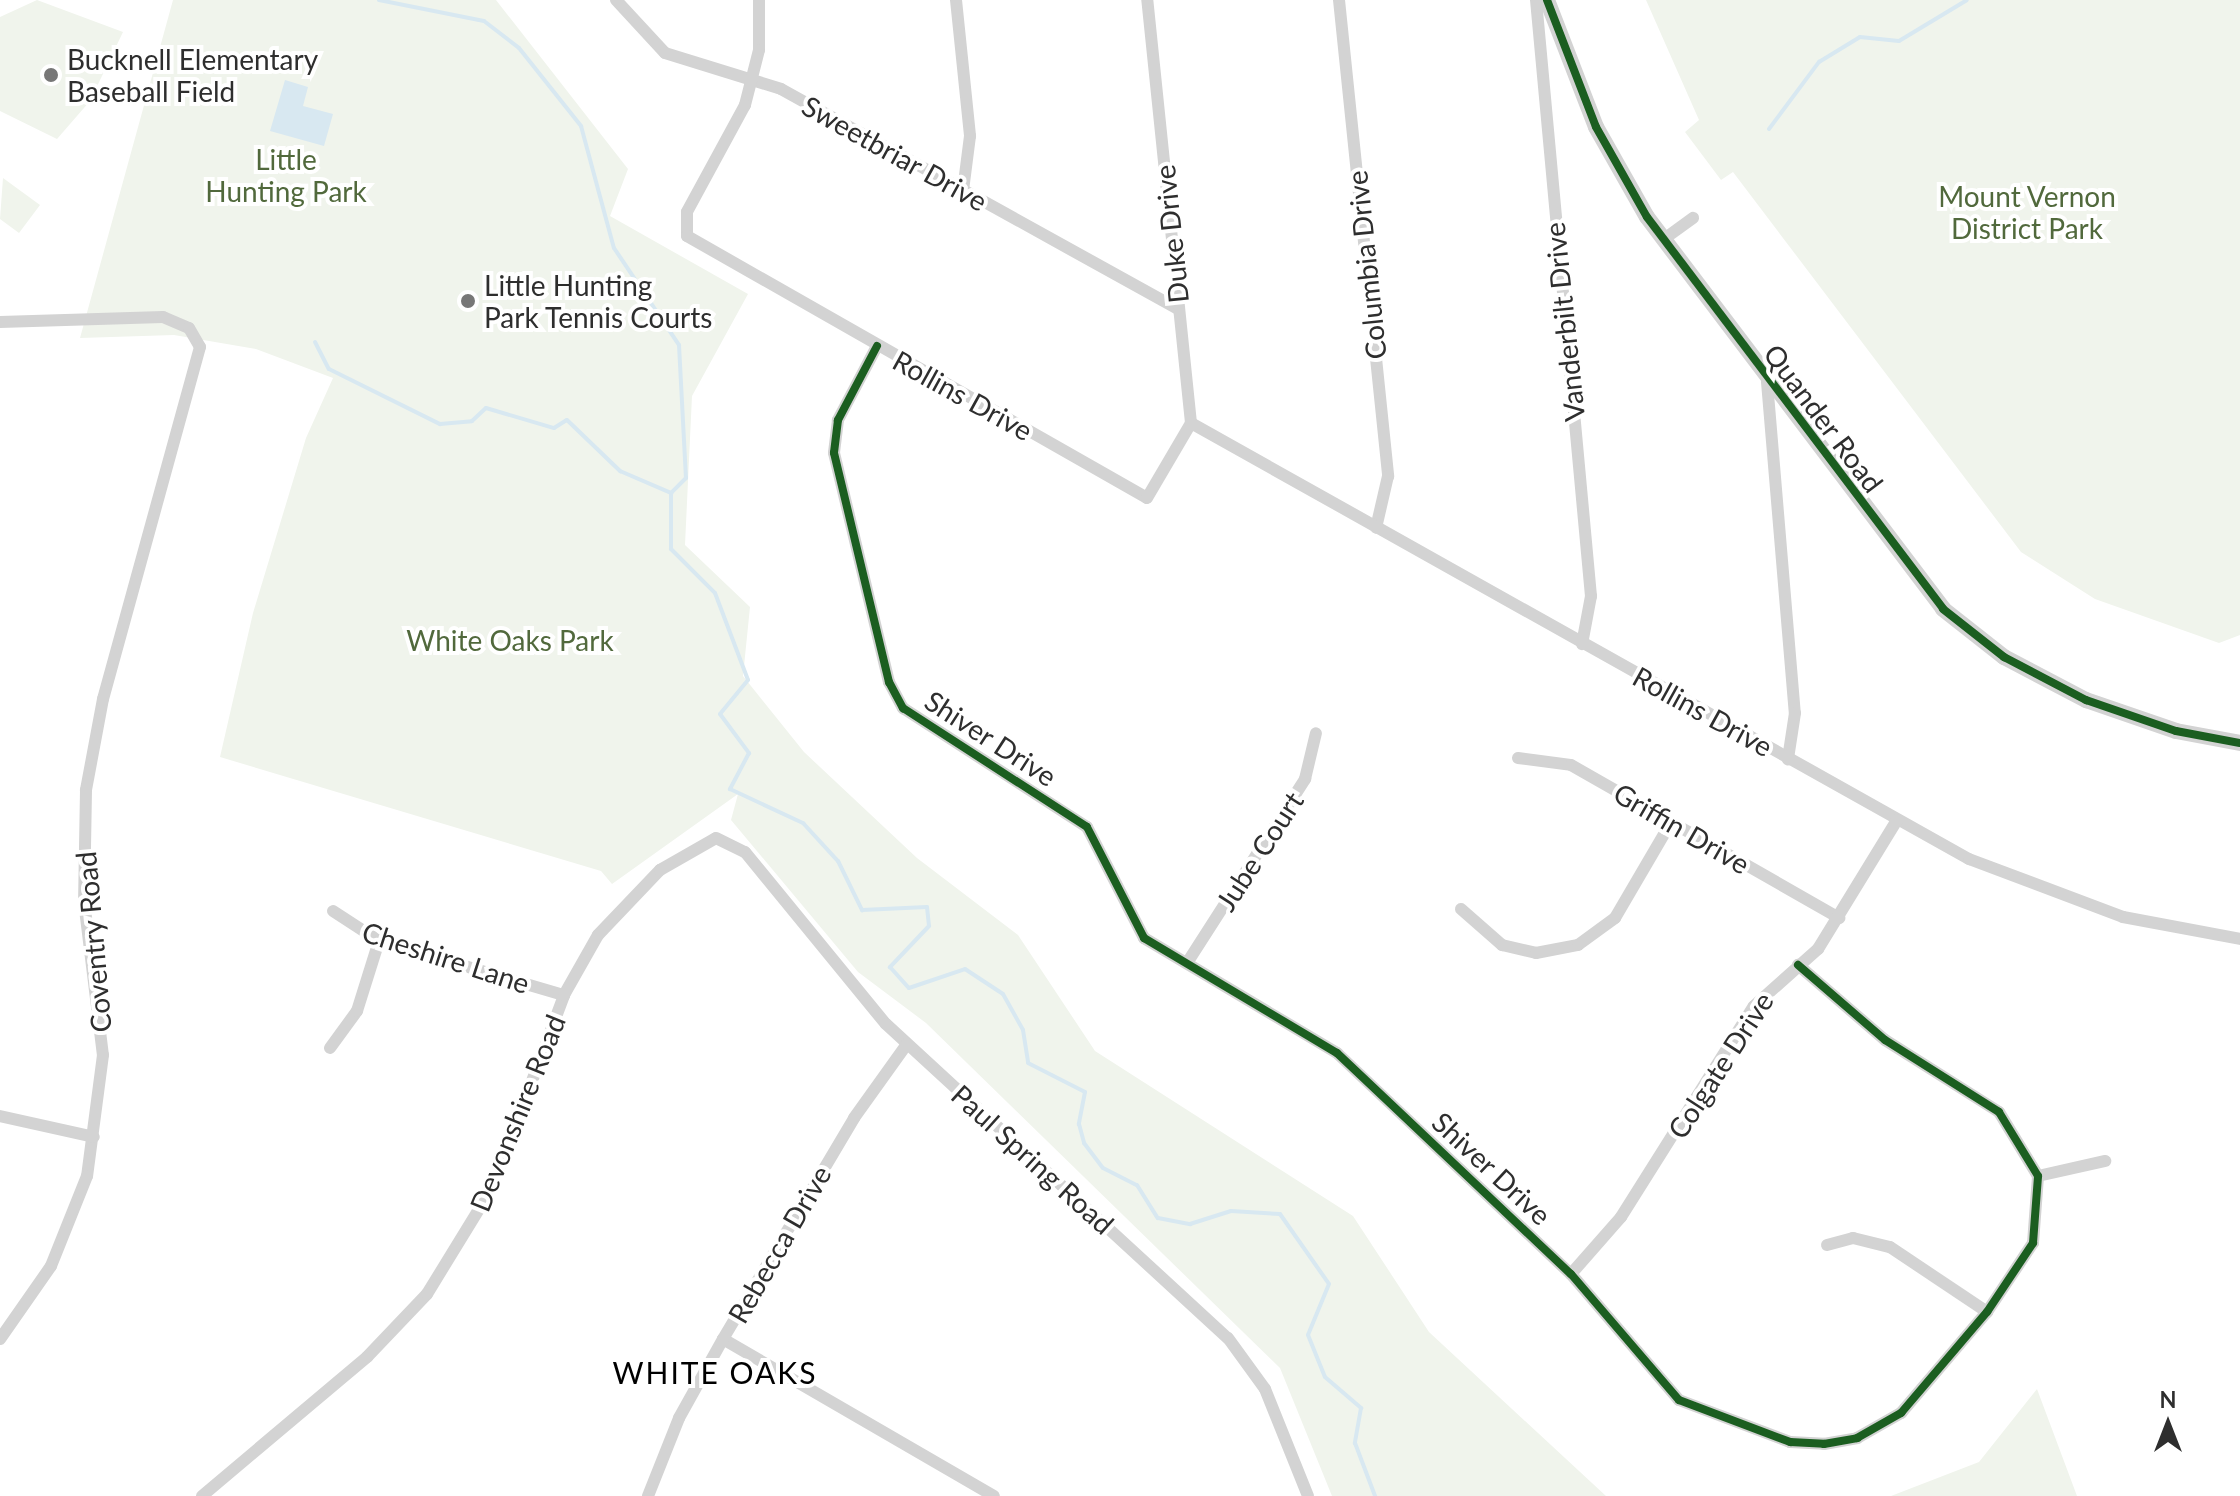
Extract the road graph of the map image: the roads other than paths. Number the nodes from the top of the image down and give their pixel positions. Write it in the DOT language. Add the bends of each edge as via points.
graph roads {
  1 [pos="616,0"];
  2 [pos="759,0"];
  3 [pos="956,0"];
  4 [pos="1147,0"];
  5 [pos="1339,0"];
  6 [pos="1536,0"];
  7 [pos="1547,0"];
  8 [pos="751,79"];
  9 [pos="963,191"];
  10 [pos="1693,218"];
  11 [pos="1664,239"];
  12 [pos="1179,310"];
  13 [pos="0,322"];
  14 [pos="877,346"];
  15 [pos="1767,382"];
  16 [pos="1191,423"];
  17 [pos="1376,528"];
  18 [pos="1582,644"];
  19 [pos="1316,733"];
  20 [pos="2240,743"];
  21 [pos="1518,758"];
  22 [pos="1788,759"];
  23 [pos="1897,820"];
  24 [pos="1671,822"];
  25 [pos="728,840"];
  26 [pos="1461,909"];
  27 [pos="333,911"];
  28 [pos="1839,918"];
  29 [pos="2240,939"];
  30 [pos="379,941"];
  31 [pos="1187,963"];
  32 [pos="1798,965"];
  33 [pos="564,995"];
  34 [pos="907,1044"];
  35 [pos="330,1048"];
  36 [pos="0,1116"];
  37 [pos="94,1137"];
  38 [pos="2105,1161"];
  39 [pos="2038,1176"];
  40 [pos="1827,1245"];
  41 [pos="1571,1274"];
  42 [pos="1987,1312"];
  43 [pos="0,1339"];
  44 [pos="723,1339"];
  45 [pos="202,1496"];
  46 [pos="648,1496"];
  47 [pos="994,1496"];
  48 [pos="1308,1496"];
  1 -- 8 [label="street, Sweetbriar Drive" via="665,53"];
  2 -- 8 [label="street"];
  3 -- 9 [label="street" via="970,136"];
  4 -- 12 [label="street, Duke Drive"];
  5 -- 17 [label="street, Columbia Drive" via="1388,476"];
  6 -- 18 [label="street, Vanderbilt Drive" via="1591,596"];
  7 -- 11 [label="street, Quander Road" via="1596,127"];
  8 -- 9 [label="street, Sweetbriar Drive"];
  8 -- 14 [label="street, Rollins Drive" via="682,225 687,236"];
  9 -- 12 [label="street, Sweetbriar Drive"];
  10 -- 11 [label="street"];
  11 -- 15 [label="street, Quander Road"];
  12 -- 16 [label="street, Duke Drive"];
  13 -- 37 [label="street, Coventry Road" via="163,317 198,339 200,363 103,699 86,790 84,901 103,1055"];
  14 -- 16 [label="street, Rollins Drive" via="1147,498"];
  14 -- 31 [label="street, Shiver Drive" via="838,420 834,453 891,689 913,716 1087,827 1107,856 1135,928"];
  15 -- 20 [label="street, Quander Road" via="1917,580 1971,635 2086,700 2176,731"];
  15 -- 22 [label="street" via="1795,713"];
  16 -- 17 [label="street, Rollins Drive"];
  17 -- 18 [label="street, Rollins Drive"];
  18 -- 22 [label="street, Rollins Drive"];
  19 -- 31 [label="street, Jube Court" via="1305,779"];
  21 -- 24 [label="street, Griffin Drive" via="1564,761"];
  22 -- 23 [label="street, Rollins Drive"];
  23 -- 28 [label="street, Colgate Drive"];
  23 -- 29 [label="street, Rollins Drive" via="1992,870 2081,904"];
  24 -- 26 [label="street" via="1615,918 1578,945 1525,952 1493,941"];
  24 -- 28 [label="street, Griffin Drive"];
  25 -- 33 [label="street, Devonshire Road" via="690,850 633,894 598,935"];
  25 -- 34 [label="street, Paul Spring Road"];
  27 -- 30 [label="street, Cheshire Lane"];
  28 -- 32 [label="street, Colgate Drive"];
  30 -- 33 [label="street, Cheshire Lane"];
  30 -- 35 [label="street" via="357,1011"];
  31 -- 41 [label="street, Shiver Drive" via="1337,1053"];
  32 -- 39 [label="street" via="1885,1040 1999,1112"];
  32 -- 41 [label="street, Colgate Drive" via="1754,1006 1628,1206"];
  33 -- 45 [label="street, Devonshire Road" via="492,1188 443,1273 367,1357"];
  34 -- 44 [label="street, Rebecca Drive" via="862,1104"];
  34 -- 48 [label="street, Paul Spring Road" via="1228,1338 1265,1389"];
  36 -- 37 [label="street"];
  37 -- 43 [label="street, Coventry Road" via="71,1223"];
  38 -- 39 [label="street"];
  39 -- 42 [label="street, Shiver Drive" via="2033,1243"];
  40 -- 42 [label="street" via="1853,1238 1890,1247"];
  41 -- 42 [label="street, Shiver Drive" via="1679,1400 1798,1444 1857,1438 1891,1421"];
  44 -- 46 [label="street, Rebecca Drive" via="679,1418"];
  44 -- 47 [label="street"];
}
